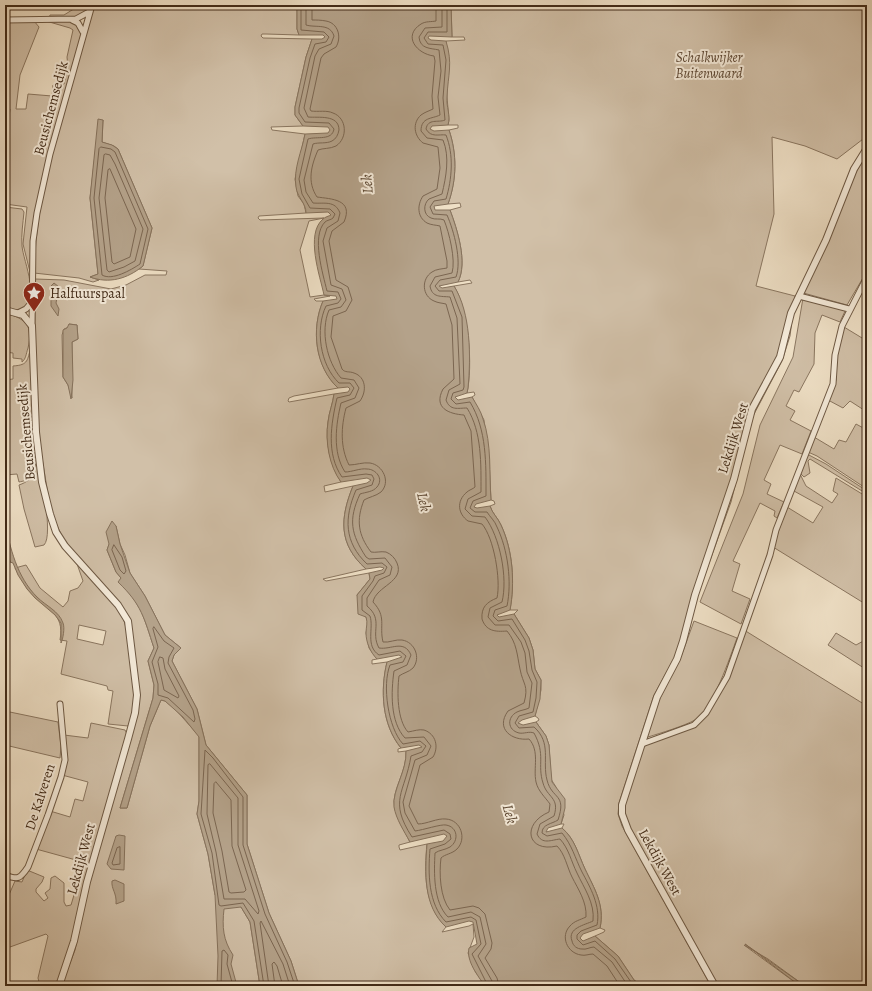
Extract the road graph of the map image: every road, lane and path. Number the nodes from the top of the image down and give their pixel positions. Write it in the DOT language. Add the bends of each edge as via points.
graph roads {
  1 [pos="92,5"];
  2 [pos="89,12"];
  3 [pos="71,19"];
  4 [pos="5,20"];
  5 [pos="83,32"];
  6 [pos="867,148"];
  7 [pos="867,277"];
  8 [pos="799,296"];
  9 [pos="33,300"];
  10 [pos="849,309"];
  11 [pos="5,310"];
  12 [pos="18,313"];
  13 [pos="32,326"];
  14 [pos="60,704"];
  15 [pos="128,739"];
  16 [pos="642,744"];
  17 [pos="5,875"];
  18 [pos="59,986"];
  19 [pos="714,986"];
  1 -- 2 [label="street, Beusichemsedijk"];
  2 -- 3 [label="street"];
  2 -- 5 [label="street, Beusichemsedijk"];
  3 -- 4 [label="street"];
  3 -- 5 [label="street" via="78,23"];
  5 -- 9 [label="street, Beusichemsedijk" via="37,213 33,241"];
  6 -- 8 [label="street, Lekdijk West" via="854,169 826,240"];
  7 -- 10 [label="street"];
  8 -- 10 [label="street"];
  8 -- 16 [label="street, Lekdijk West" via="780,357 752,409 734,479 695,595 683,641 677,659 657,698"];
  9 -- 12 [label="street" via="26,309"];
  9 -- 13 [label="street, Beusichemsedijk"];
  10 -- 16 [label="street" via="835,355 833,384 776,530 770,555 727,678 706,713 697,722"];
  11 -- 12 [label="street"];
  12 -- 13 [label="street"];
  13 -- 15 [label="street, Beusichemsedijk" via="36,432 42,482 50,514 56,532 65,546 118,605 128,620 137,695"];
  14 -- 17 [label="street, De Kalveren" via="65,760 61,777 28,867 22,876 16,878"];
  15 -- 18 [label="street, Lekdijk West" via="87,882 74,941"];
  16 -- 19 [label="street, Lekdijk West" via="624,794 624,820"];
}
